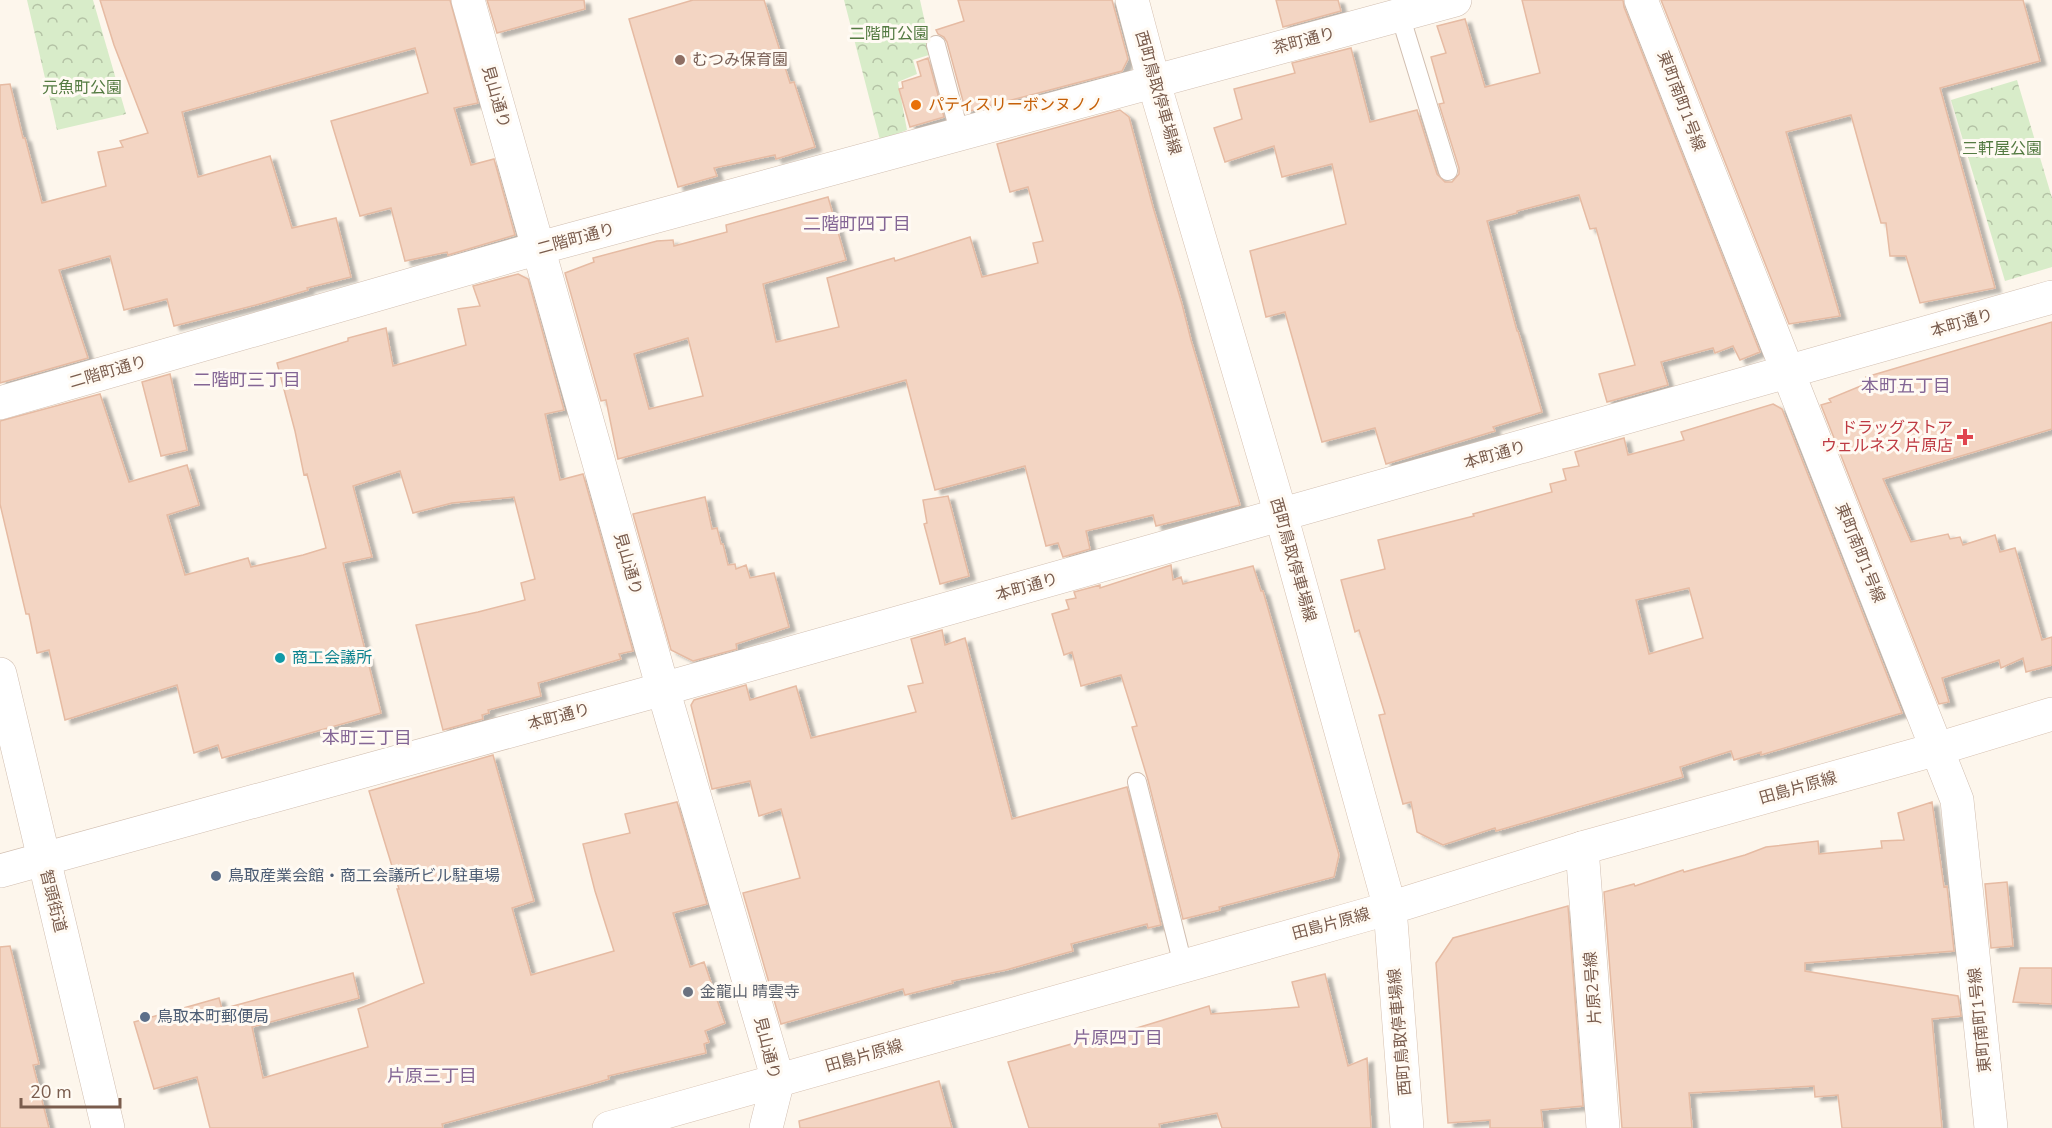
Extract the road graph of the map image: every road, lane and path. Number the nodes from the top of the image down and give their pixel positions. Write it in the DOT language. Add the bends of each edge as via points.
graph roads {
  1 [pos="468,0"];
  2 [pos="1132,0"];
  3 [pos="1455,0"];
  4 [pos="1641,0"];
  5 [pos="1400,15"];
  6 [pos="936,45"];
  7 [pos="1154,83"];
  8 [pos="960,135"];
  9 [pos="1448,171"];
  10 [pos="539,248"];
  11 [pos="2052,297"];
  12 [pos="1788,373"];
  13 [pos="0,403"];
  14 [pos="1281,515"];
  15 [pos="0,674"];
  16 [pos="663,689"];
  17 [pos="2052,714"];
  18 [pos="1937,749"];
  19 [pos="1137,782"];
  20 [pos="1582,848"];
  21 [pos="42,859"];
  22 [pos="0,871"];
  23 [pos="1390,908"];
  24 [pos="1183,965"];
  25 [pos="778,1080"];
  26 [pos="108,1128"];
  27 [pos="609,1128"];
  28 [pos="766,1128"];
  29 [pos="1407,1128"];
  30 [pos="1603,1128"];
  31 [pos="1991,1128"];
  1 -- 10 [label="street, 見山通り"];
  2 -- 7 [label="street, 西町鳥取停車場線"];
  3 -- 5 [label="street, 茶町通り"];
  4 -- 12 [label="street, 東町南町1号線"];
  5 -- 7 [label="street, 茶町通り"];
  5 -- 9 [label="lane"];
  6 -- 8 [label="lane"];
  7 -- 8 [label="street, 二階町通り"];
  7 -- 14 [label="street, 西町鳥取停車場線"];
  8 -- 10 [label="street, 二階町通り"];
  10 -- 13 [label="street, 二階町通り"];
  10 -- 16 [label="street, 見山通り"];
  11 -- 12 [label="street, 本町通り"];
  12 -- 14 [label="street, 本町通り"];
  12 -- 18 [label="street, 東町南町1号線"];
  14 -- 16 [label="street, 本町通り"];
  14 -- 23 [label="street, 西町鳥取停車場線"];
  15 -- 21 [label="street, 智頭街道"];
  16 -- 21 [label="street, 本町通り"];
  16 -- 25 [label="street, 見山通り"];
  17 -- 18 [label="street, 田島片原線"];
  18 -- 20 [label="street, 田島片原線"];
  18 -- 31 [label="street, 東町南町1号線" via="1957,800"];
  19 -- 24 [label="lane"];
  20 -- 23 [label="street, 田島片原線"];
  20 -- 30 [label="street, 片原2号線"];
  21 -- 22 [label="street, 本町通り"];
  21 -- 26 [label="street, 智頭街道"];
  23 -- 24 [label="street, 田島片原線"];
  23 -- 29 [label="street, 西町鳥取停車場線"];
  24 -- 25 [label="street, 田島片原線"];
  25 -- 27 [label="street, 田島片原線"];
  25 -- 28 [label="street, 見山通り"];
}
